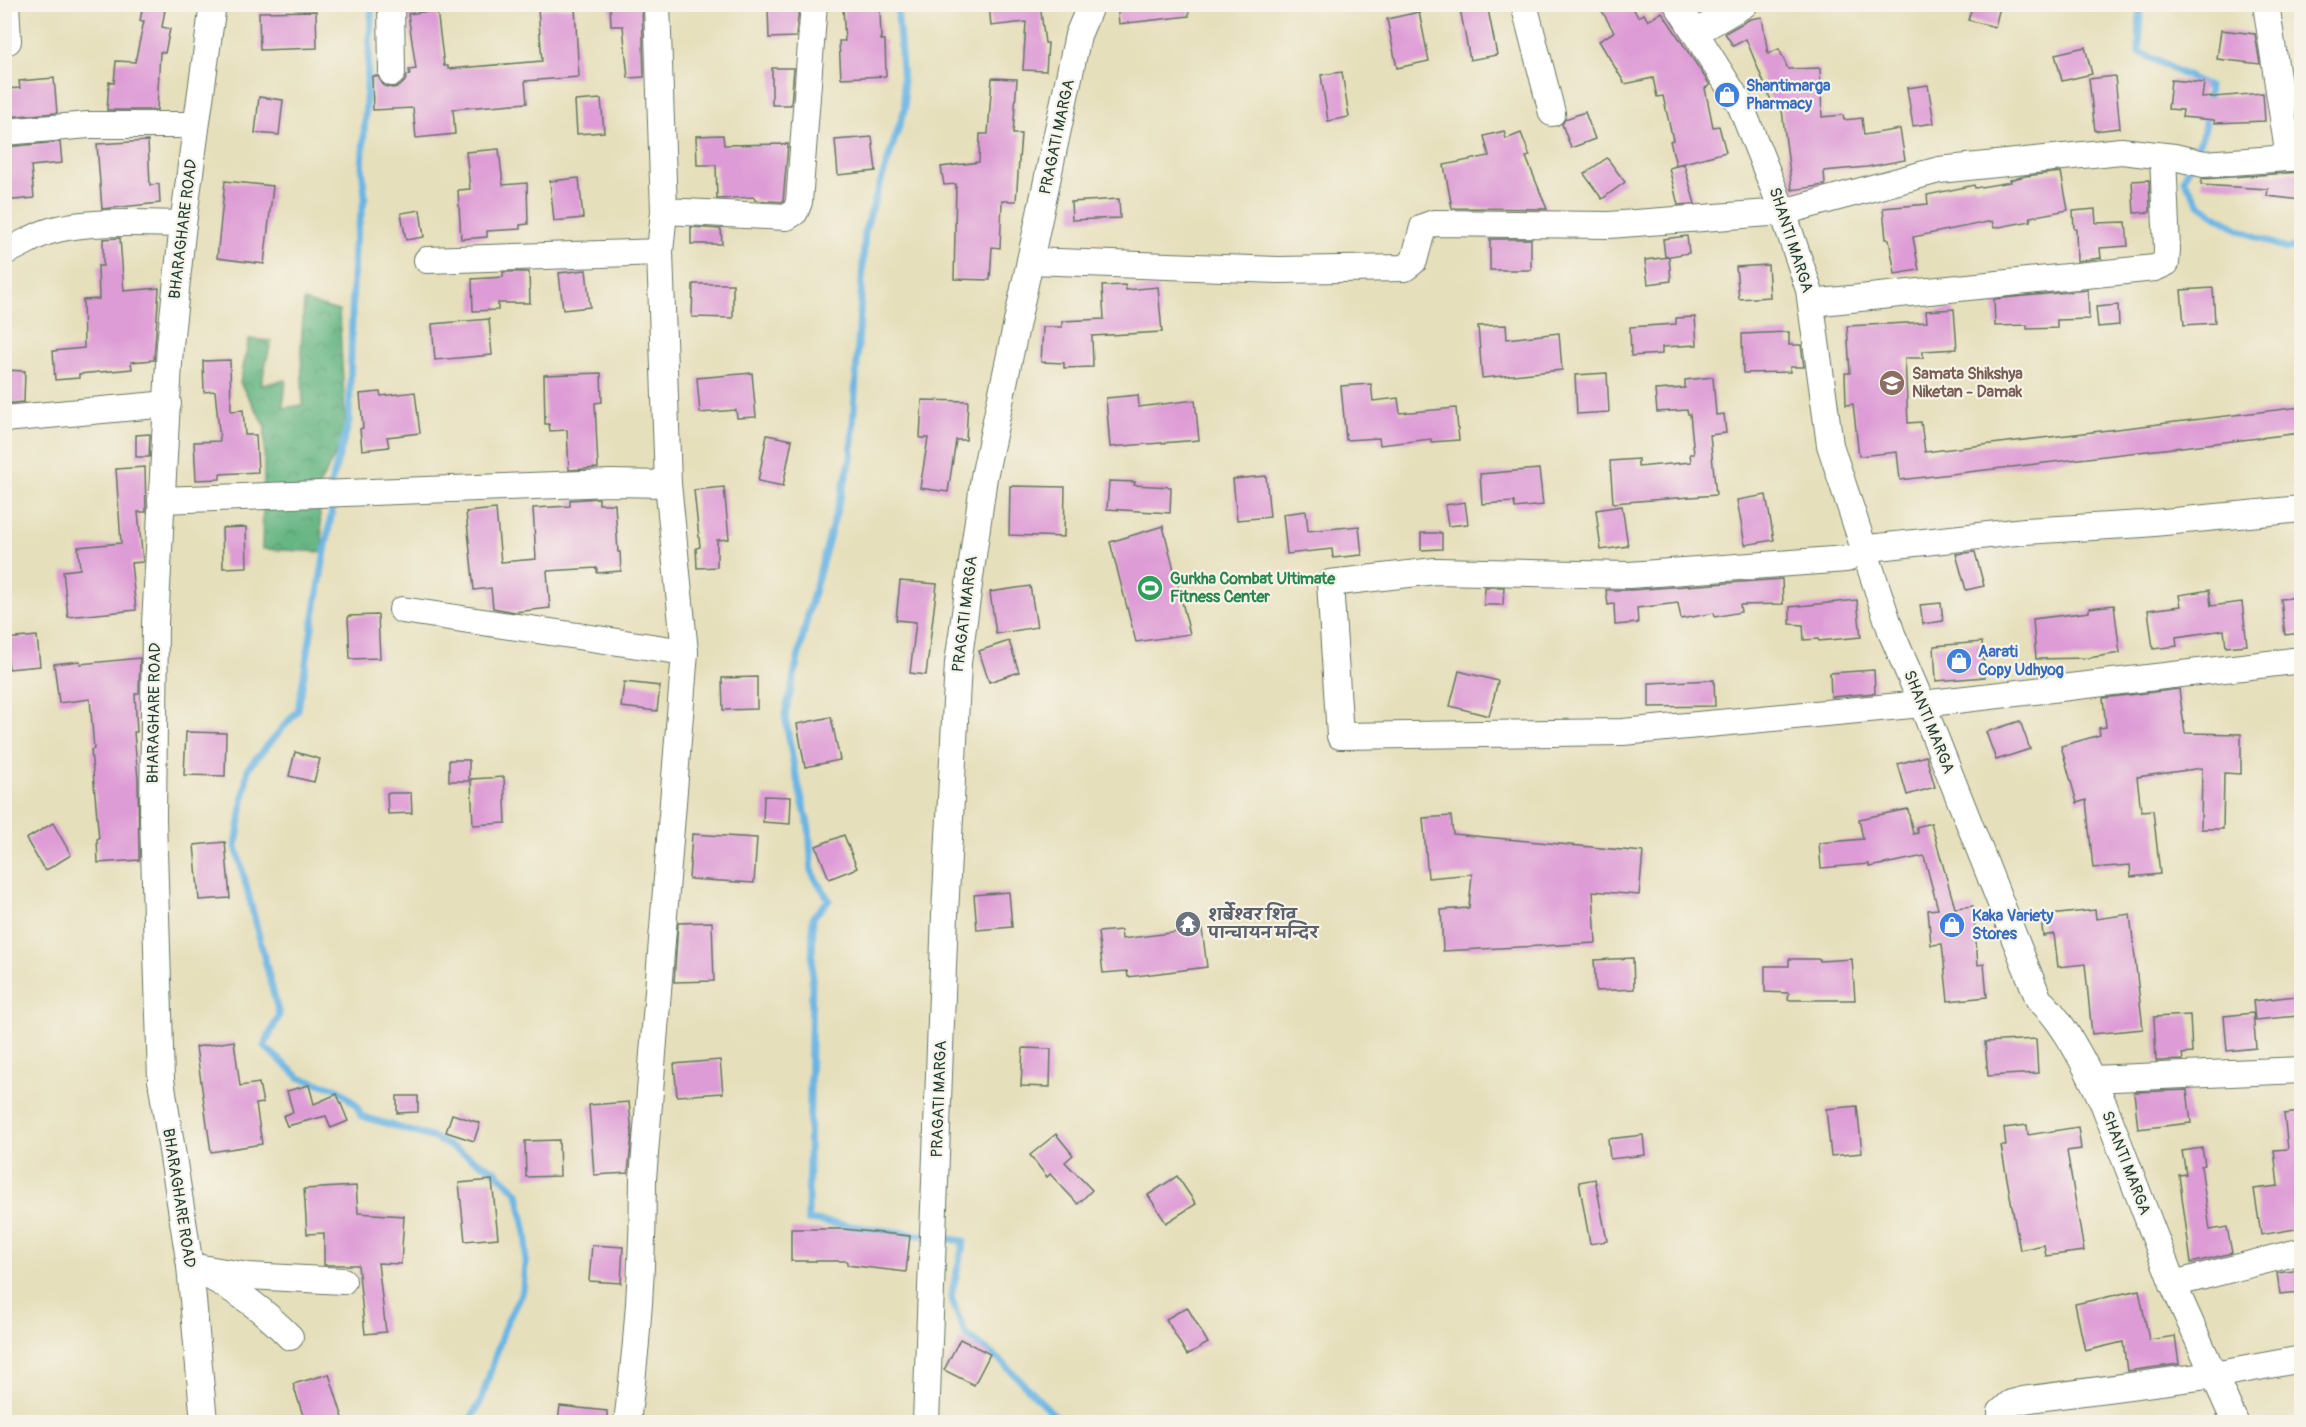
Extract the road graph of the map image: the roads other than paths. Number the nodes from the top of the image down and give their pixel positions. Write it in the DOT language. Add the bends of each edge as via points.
graph roads {
  1 [pos="6,4"];
  2 [pos="213,4"];
  3 [pos="391,4"];
  4 [pos="657,4"];
  5 [pos="814,4"];
  6 [pos="1091,4"];
  7 [pos="1524,4"];
  8 [pos="1677,4"];
  9 [pos="1745,4"];
  10 [pos="2266,4"];
  11 [pos="1695,33"];
  12 [pos="8,41"];
  13 [pos="392,73"];
  14 [pos="1552,113"];
  15 [pos="196,125"];
  16 [pos="4,132"];
  17 [pos="2168,156"];
  18 [pos="2295,157"];
  19 [pos="664,211"];
  20 [pos="1783,212"];
  21 [pos="183,224"];
  22 [pos="4,252"];
  23 [pos="660,252"];
  24 [pos="427,260"];
  25 [pos="1030,261"];
  26 [pos="1811,303"];
  27 [pos="168,404"];
  28 [pos="4,419"];
  29 [pos="668,484"];
  30 [pos="161,501"];
  31 [pos="2301,509"];
  32 [pos="402,610"];
  33 [pos="685,652"];
  34 [pos="2301,660"];
  35 [pos="1922,704"];
  36 [pos="2301,1070"];
  37 [pos="2092,1079"];
  38 [pos="2301,1251"];
  39 [pos="190,1266"];
  40 [pos="343,1281"];
  41 [pos="2173,1284"];
  42 [pos="290,1337"];
  43 [pos="2301,1359"];
  44 [pos="2214,1376"];
  45 [pos="204,1422"];
  46 [pos="627,1422"];
  47 [pos="926,1422"];
  48 [pos="2001,1422"];
  49 [pos="2235,1422"];
  1 -- 12 [label="street"];
  2 -- 15 [label="street, BHARAGHARE ROAD"];
  3 -- 13 [label="street"];
  4 -- 19 [label="street"];
  5 -- 19 [label="street" via="800,202 795,212 787,217"];
  6 -- 25 [label="street, PRAGATI MARGA" via="1078,35"];
  7 -- 14 [label="street"];
  8 -- 11 [label="street, SHANTI MARGA"];
  9 -- 11 [label="street"];
  10 -- 18 [label="street"];
  11 -- 20 [label="street, SHANTI MARGA" via="1740,104"];
  15 -- 16 [label="street" via="89,125"];
  15 -- 21 [label="street, BHARAGHARE ROAD"];
  17 -- 18 [label="street" via="2204,164"];
  17 -- 20 [label="street" via="2121,151 1939,170"];
  17 -- 26 [label="street" via="2166,263 2155,268"];
  19 -- 23 [label="street"];
  20 -- 25 [label="street" via="1610,225 1434,223 1423,227 1414,261 1406,268 1278,270"];
  20 -- 26 [label="street, SHANTI MARGA"];
  21 -- 22 [label="street" via="125,223 58,229"];
  21 -- 27 [label="street, BHARAGHARE ROAD"];
  23 -- 24 [label="street"];
  23 -- 29 [label="street"];
  25 -- 47 [label="street, PRAGATI MARGA" via="984,477 958,663"];
  26 -- 35 [label="street, SHANTI MARGA" via="1830,445 1892,634"];
  27 -- 28 [label="street"];
  27 -- 30 [label="street, BHARAGHARE ROAD"];
  29 -- 30 [label="street"];
  29 -- 33 [label="street"];
  30 -- 39 [label="street, BHARAGHARE ROAD" via="153,818 161,1080"];
  31 -- 35 [label="street" via="2025,531 1857,553 1629,575 1435,571 1330,583 1340,736 1623,732"];
  32 -- 33 [label="street"];
  33 -- 46 [label="street" via="643,1179 636,1356"];
  34 -- 35 [label="street"];
  35 -- 37 [label="street, SHANTI MARGA" via="2039,1000 2051,1009"];
  36 -- 37 [label="street"];
  37 -- 41 [label="street, SHANTI MARGA"];
  38 -- 41 [label="street"];
  39 -- 40 [label="street" via="248,1276"];
  39 -- 42 [label="street" via="263,1310"];
  39 -- 45 [label="street, BHARAGHARE ROAD"];
  41 -- 44 [label="street, SHANTI MARGA"];
  43 -- 44 [label="street"];
  44 -- 48 [label="street" via="2023,1400 2011,1403 2001,1412"];
  44 -- 49 [label="street, SHANTI MARGA"];
}
